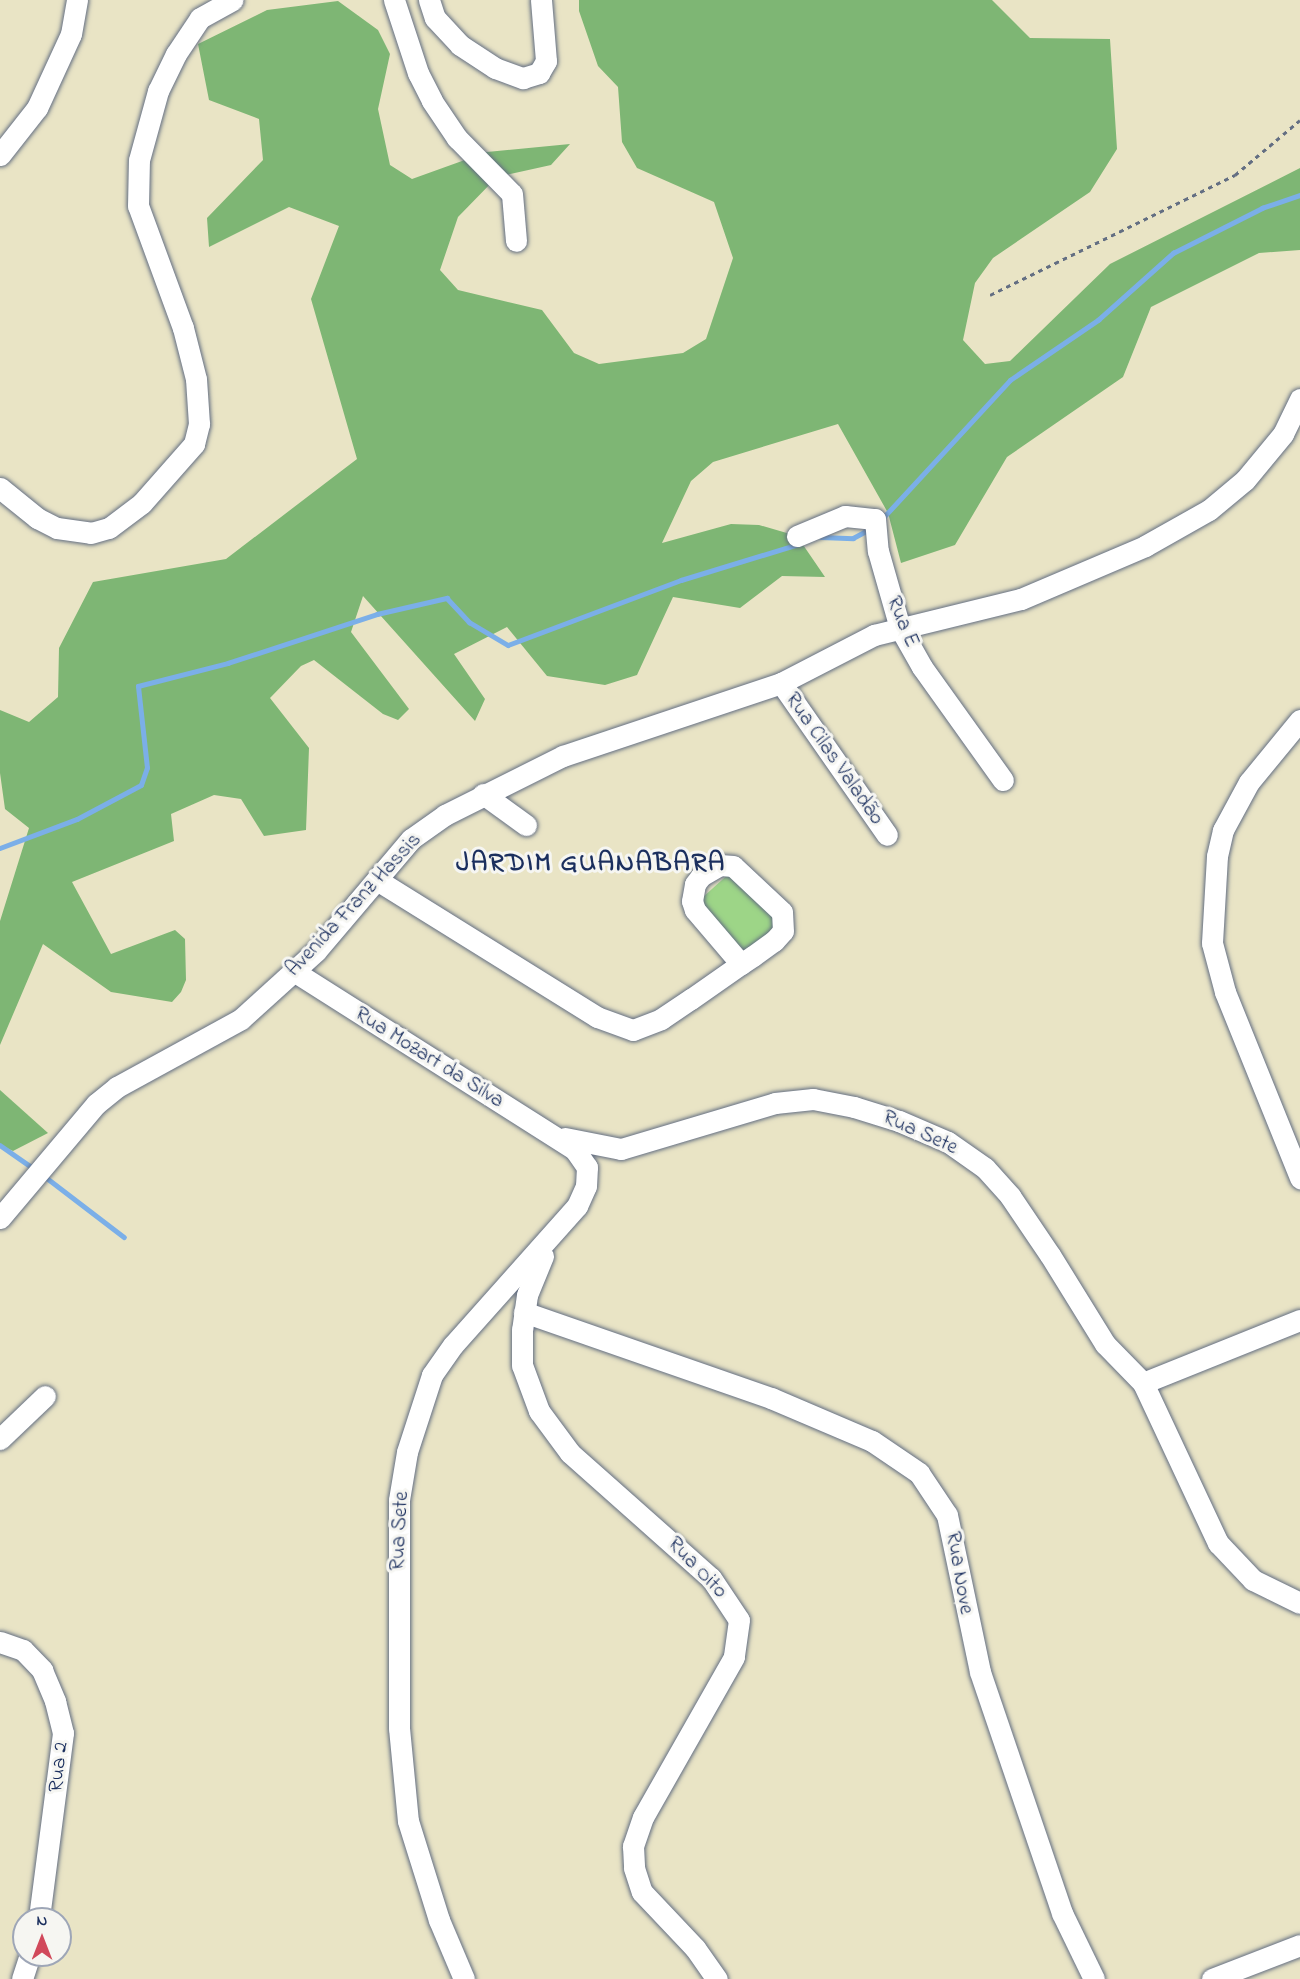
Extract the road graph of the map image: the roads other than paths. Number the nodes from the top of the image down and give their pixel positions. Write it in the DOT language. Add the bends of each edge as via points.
graph roads {
  1 [pos="77,0"];
  2 [pos="232,0"];
  3 [pos="394,0"];
  4 [pos="429,0"];
  5 [pos="541,0"];
  6 [pos="0,155"];
  7 [pos="516,241"];
  8 [pos="1300,399"];
  9 [pos="0,488"];
  10 [pos="797,536"];
  11 [pos="900,628"];
  12 [pos="781,683"];
  13 [pos="1300,720"];
  14 [pos="1003,780"];
  15 [pos="483,794"];
  16 [pos="526,825"];
  17 [pos="886,835"];
  18 [pos="377,880"];
  19 [pos="741,964"];
  20 [pos="295,972"];
  21 [pos="534,1124"];
  22 [pos="564,1143"];
  23 [pos="1300,1178"];
  24 [pos="0,1218"];
  25 [pos="555,1234"];
  26 [pos="524,1312"];
  27 [pos="1300,1320"];
  28 [pos="1143,1383"];
  29 [pos="45,1396"];
  30 [pos="0,1439"];
  31 [pos="1300,1603"];
  32 [pos="0,1642"];
  33 [pos="41,1907"];
  34 [pos="1300,1945"];
  35 [pos="464,1979"];
  36 [pos="717,1979"];
  37 [pos="1094,1979"];
  38 [pos="1212,1979"];
  1 -- 6 [label="street" via="71,33 42,98 25,128"];
  2 -- 9 [label="street" via="200,18 176,54 158,91 140,160 138,206 183,328 196,379 199,403 194,444 142,503 109,528 91,533 57,528 37,518"];
  3 -- 7 [label="street" via="418,73 432,101 457,138 512,194"];
  4 -- 5 [label="street" via="435,18 460,45 495,68 523,78 539,73 546,61"];
  8 -- 11 [label="street, Avenida Franz Hassis" via="1264,461 1228,496 1186,524 1145,546 1021,599"];
  10 -- 11 [label="street, Rua E" via="845,516 871,517"];
  11 -- 12 [label="street, Avenida Franz Hassis" via="859,641"];
  11 -- 14 [label="street, Rua E" via="935,686"];
  12 -- 15 [label="street, Avenida Franz Hassis" via="573,752"];
  12 -- 17 [label="street, Rua Cilas Valadão"];
  13 -- 23 [label="street" via="1249,782 1223,830 1217,856 1212,943 1225,992"];
  15 -- 16 [label="street"];
  15 -- 18 [label="street, Avenida Franz Hassis" via="411,839"];
  18 -- 19 [label="street" via="597,1017 626,1029 653,1024"];
  18 -- 20 [label="street, Avenida Franz Hassis"];
  19 -- 19 [label="street" via="777,938 785,920 741,870 720,865 698,880 693,904"];
  20 -- 21 [label="street, Rua Mozart da Silva"];
  20 -- 24 [label="street, Avenida Franz Hassis" via="241,1019 117,1087 96,1104"];
  21 -- 22 [label="street, Rua Mozart da Silva"];
  21 -- 28 [label="street, Rua Sete" via="581,1143 621,1149 755,1107 813,1099 908,1124 948,1142 999,1182 1105,1344"];
  22 -- 25 [label="street, Rua Sete" via="583,1158 588,1176 584,1195"];
  25 -- 26 [label="street, Rua Oito" via="531,1282"];
  25 -- 35 [label="street, Rua Sete" via="453,1345 432,1375 407,1452 399,1500 399,1728 408,1821 439,1920"];
  26 -- 36 [label="street, Rua Oito" via="522,1365 547,1423 582,1464 703,1571 729,1601 739,1620 734,1657 638,1826 633,1846 634,1868 642,1892 695,1948"];
  26 -- 37 [label="street, Rua Nove" via="771,1398 872,1441 919,1473 947,1515 980,1672 1062,1913"];
  27 -- 28 [label="street"];
  28 -- 31 [label="street, Rua Sete" via="1218,1543 1253,1580"];
  29 -- 30 [label="street"];
  32 -- 33 [label="street, Rua 2" via="23,1650 42,1670 56,1701 63,1733"];
  34 -- 38 [label="street"];
}
